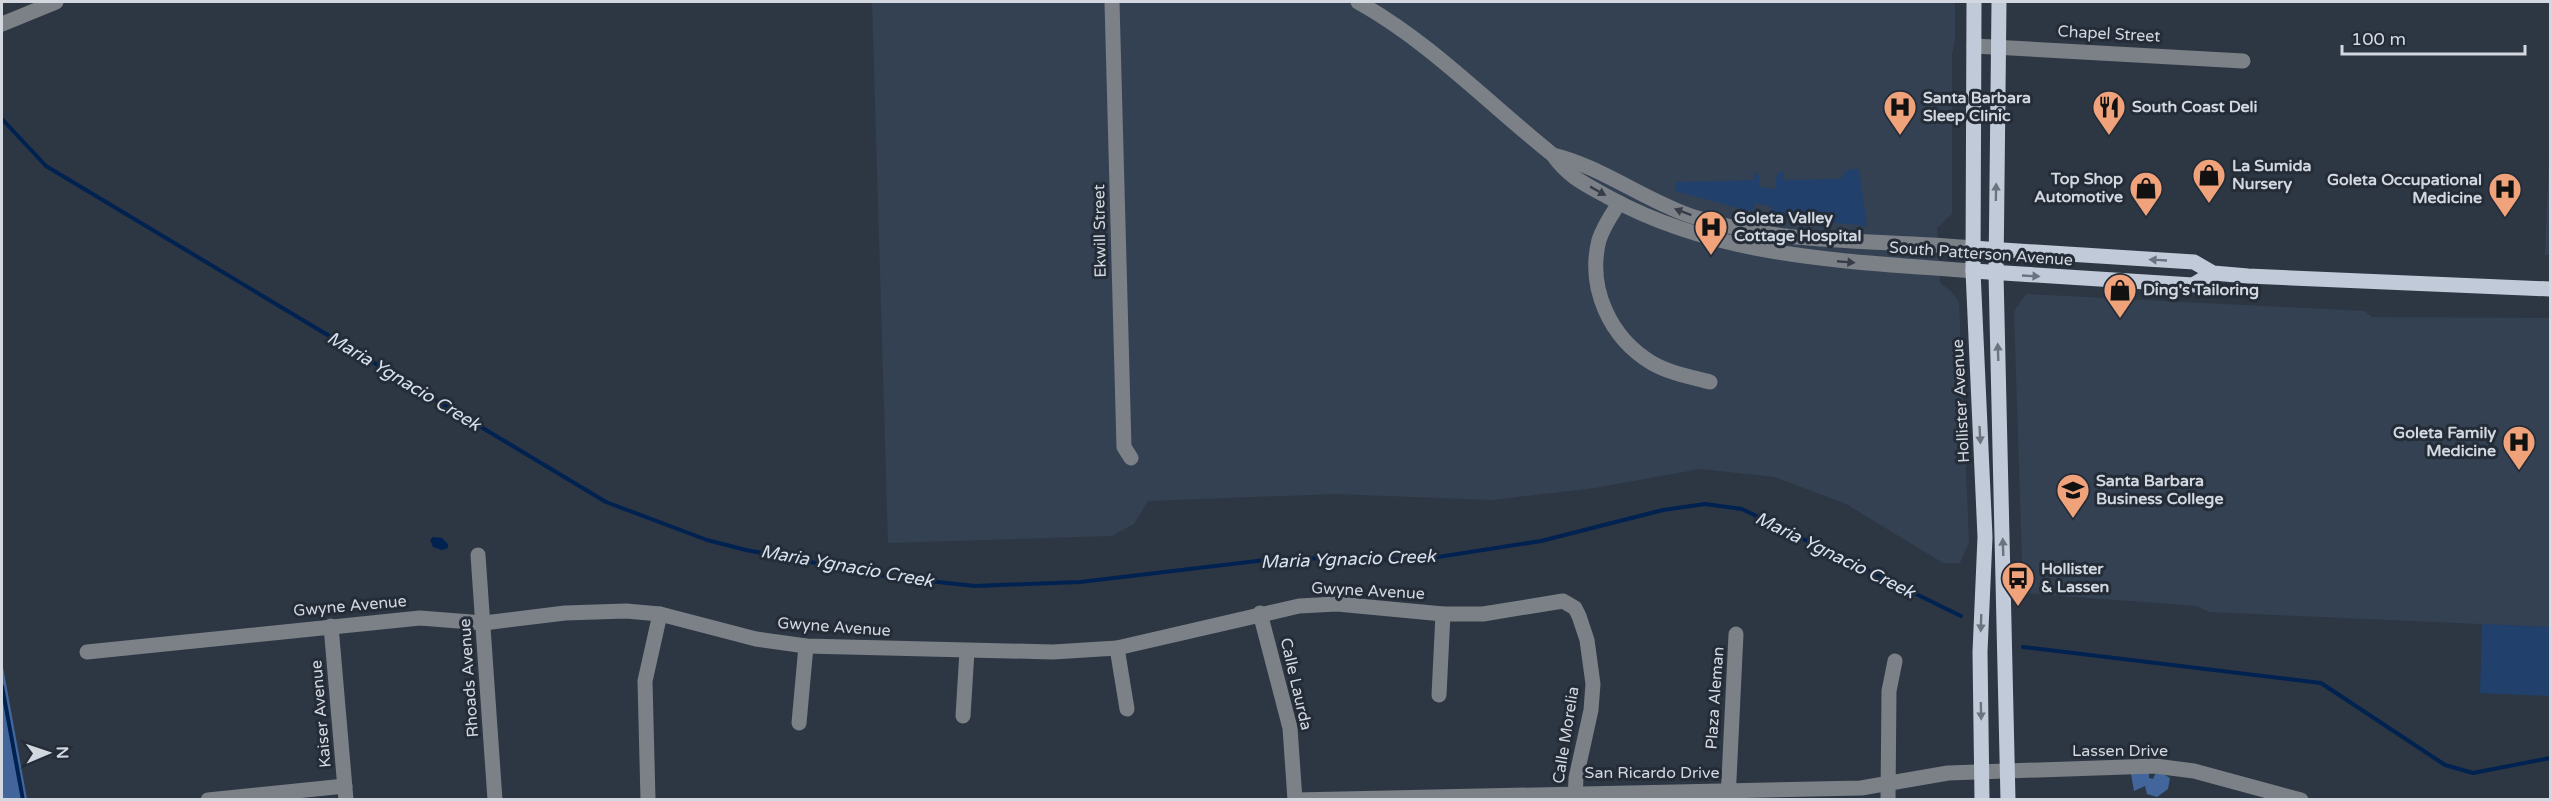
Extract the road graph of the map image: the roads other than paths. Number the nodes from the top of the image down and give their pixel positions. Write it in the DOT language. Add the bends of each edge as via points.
graph roads {
  1 [pos="56,2"];
  2 [pos="1112,2"];
  3 [pos="1358,2"];
  4 [pos="1974,2"];
  5 [pos="1999,2"];
  6 [pos="2,24"];
  7 [pos="1974,46"];
  8 [pos="1998,46"];
  9 [pos="2243,61"];
  10 [pos="1553,155"];
  11 [pos="1618,202"];
  12 [pos="1972,248"];
  13 [pos="1996,250"];
  14 [pos="1973,271"];
  15 [pos="1996,273"];
  16 [pos="2213,273"];
  17 [pos="2550,289"];
  18 [pos="1710,382"];
  19 [pos="1131,458"];
  20 [pos="478,555"];
  21 [pos="1575,608"];
  22 [pos="1260,613"];
  23 [pos="660,614"];
  24 [pos="1443,614"];
  25 [pos="484,623"];
  26 [pos="331,626"];
  27 [pos="1736,634"];
  28 [pos="806,646"];
  29 [pos="1117,648"];
  30 [pos="967,651"];
  31 [pos="87,652"];
  32 [pos="1895,660"];
  33 [pos="1439,695"];
  34 [pos="1127,709"];
  35 [pos="963,716"];
  36 [pos="799,723"];
  37 [pos="2008,770"];
  38 [pos="1982,771"];
  39 [pos="1889,782"];
  40 [pos="346,793"];
  41 [pos="1727,795"];
  42 [pos="1575,796"];
  43 [pos="2279,796"];
  44 [pos="208,800"];
  45 [pos="495,800"];
  46 [pos="648,800"];
  47 [pos="1295,800"];
  48 [pos="1888,800"];
  49 [pos="1982,800"];
  50 [pos="2008,800"];
  51 [pos="2301,800"];
  1 -- 6 [label="street"];
  2 -- 19 [label="street, Ekwill Street" via="1124,447"];
  3 -- 10 [label="street, South Patterson Avenue" via="1404,30"];
  4 -- 7 [label="main road, Hollister Avenue"];
  5 -- 8 [label="main road"];
  7 -- 8 [label="street, Chapel Street"];
  7 -- 12 [label="main road, Hollister Avenue"];
  8 -- 9 [label="street, Chapel Street"];
  13 -- 8 [label="main road, one-way"];
  10 -- 11 [label="street, South Patterson Avenue, one-way" via="1565,173"];
  12 -- 10 [label="street, South Patterson Avenue, one-way" via="1833,240 1730,226 1657,202 1574,160"];
  11 -- 14 [label="street, South Patterson Avenue, one-way" via="1683,229 1788,255"];
  11 -- 18 [label="street" via="1600,239 1598,256 1597,284 1607,314 1626,344 1653,364"];
  12 -- 13 [label="main road, South Patterson Avenue"];
  12 -- 14 [label="main road, Hollister Avenue"];
  13 -- 15 [label="main road"];
  16 -- 13 [label="main road, South Patterson Avenue, one-way" via="2194,262"];
  14 -- 15 [label="main road, South Patterson Avenue"];
  14 -- 38 [label="main road, Hollister Avenue, one-way" via="1985,537 1980,652"];
  15 -- 16 [label="main road, South Patterson Avenue, one-way" via="2193,285"];
  37 -- 15 [label="main road, one-way"];
  16 -- 17 [label="main road, South Patterson Avenue"];
  20 -- 25 [label="street, Rhoads Avenue"];
  21 -- 24 [label="street, Gwyne Avenue" via="1556,601 1483,614"];
  21 -- 42 [label="street, Calle Morelia" via="1587,640 1593,684"];
  22 -- 24 [label="street, Gwyne Avenue" via="1337,604"];
  22 -- 29 [label="street, Gwyne Avenue"];
  22 -- 47 [label="street, Calle Laurda" via="1290,728"];
  23 -- 25 [label="street, Gwyne Avenue" via="584,612"];
  23 -- 28 [label="street, Gwyne Avenue" via="756,639"];
  23 -- 46 [label="street" via="645,681"];
  24 -- 33 [label="street"];
  25 -- 26 [label="street, Gwyne Avenue" via="420,618"];
  25 -- 45 [label="street, Rhoads Avenue"];
  26 -- 31 [label="street, Gwyne Avenue"];
  26 -- 40 [label="street, Kaiser Avenue"];
  27 -- 41 [label="street, Plaza Aleman"];
  28 -- 30 [label="street, Gwyne Avenue"];
  28 -- 36 [label="street"];
  29 -- 30 [label="street, Gwyne Avenue"];
  29 -- 34 [label="street"];
  30 -- 35 [label="street"];
  32 -- 39 [label="street" via="1889,691"];
  37 -- 38 [label="street, San Ricardo Drive"];
  37 -- 43 [label="street, Lassen Drive" via="2155,766 2194,771"];
  37 -- 50 [label="main road"];
  38 -- 39 [label="street, San Ricardo Drive"];
  38 -- 49 [label="main road, Hollister Avenue"];
  39 -- 41 [label="street, San Ricardo Drive" via="1861,788"];
  39 -- 48 [label="street"];
  40 -- 44 [label="street"];
  41 -- 42 [label="street, San Ricardo Drive"];
  42 -- 47 [label="street, San Ricardo Drive"];
  43 -- 51 [label="street, Lassen Drive"];
}
